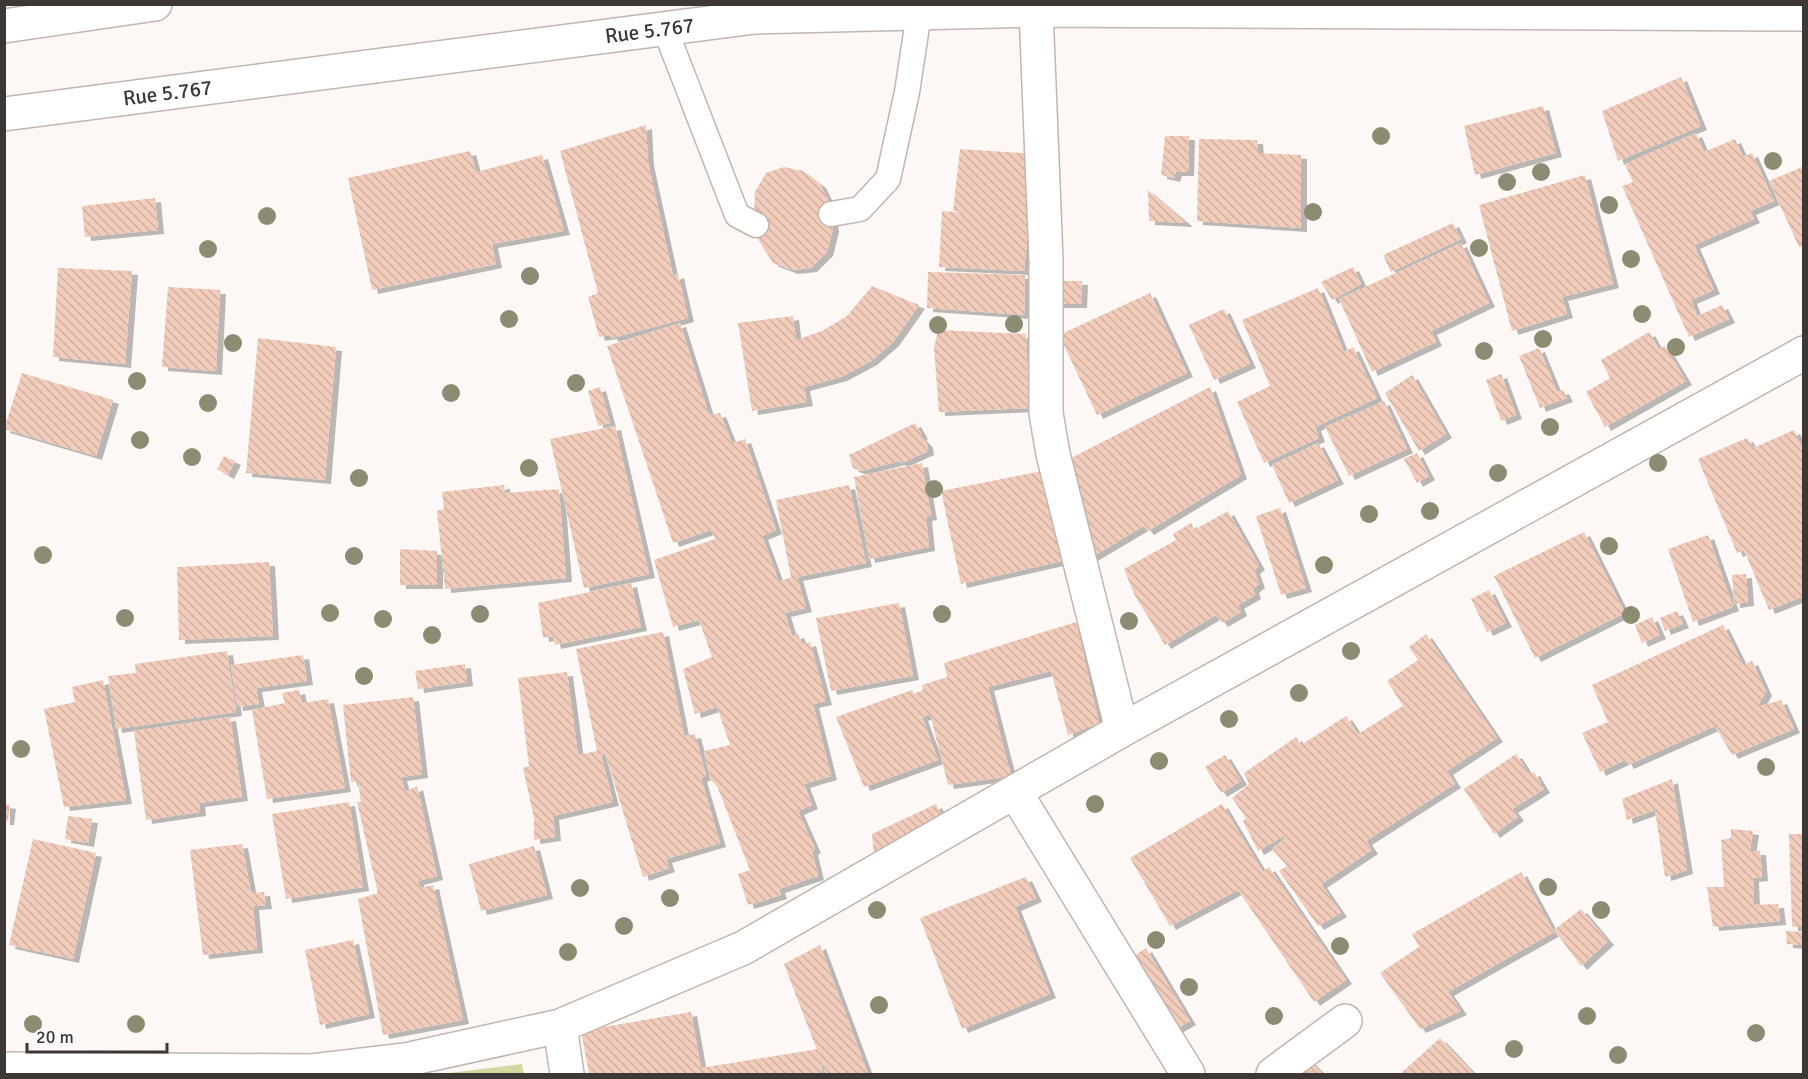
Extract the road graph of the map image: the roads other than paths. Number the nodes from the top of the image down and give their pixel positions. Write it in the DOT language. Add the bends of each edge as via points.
graph roads {
  1 [pos="155,4"];
  2 [pos="1036,10"];
  3 [pos="919,13"];
  4 [pos="1803,14"];
  5 [pos="4,26"];
  6 [pos="665,28"];
  7 [pos="4,114"];
  8 [pos="831,214"];
  9 [pos="756,225"];
  10 [pos="1803,354"];
  11 [pos="1122,730"];
  12 [pos="1015,792"];
  13 [pos="1345,1021"];
  14 [pos="560,1026"];
  15 [pos="4,1069"];
  16 [pos="567,1074"];
  17 [pos="1188,1074"];
  18 [pos="1273,1074"];
  1 -- 5 [label="main road"];
  2 -- 3 [label="main road, Rue 5.767"];
  2 -- 4 [label="main road, Rue 5.767"];
  2 -- 11 [label="main road" via="1046,259 1046,413"];
  3 -- 6 [label="main road, Rue 5.767" via="755,17"];
  3 -- 8 [label="lane" via="888,179 860,209"];
  6 -- 7 [label="main road, Rue 5.767"];
  6 -- 9 [label="lane" via="737,214"];
  10 -- 11 [label="main road"];
  11 -- 12 [label="main road"];
  12 -- 14 [label="main road" via="742,948"];
  12 -- 17 [label="main road"];
  13 -- 18 [label="main road"];
  14 -- 15 [label="main road" via="405,1060 312,1071"];
  14 -- 16 [label="main road"];
}
